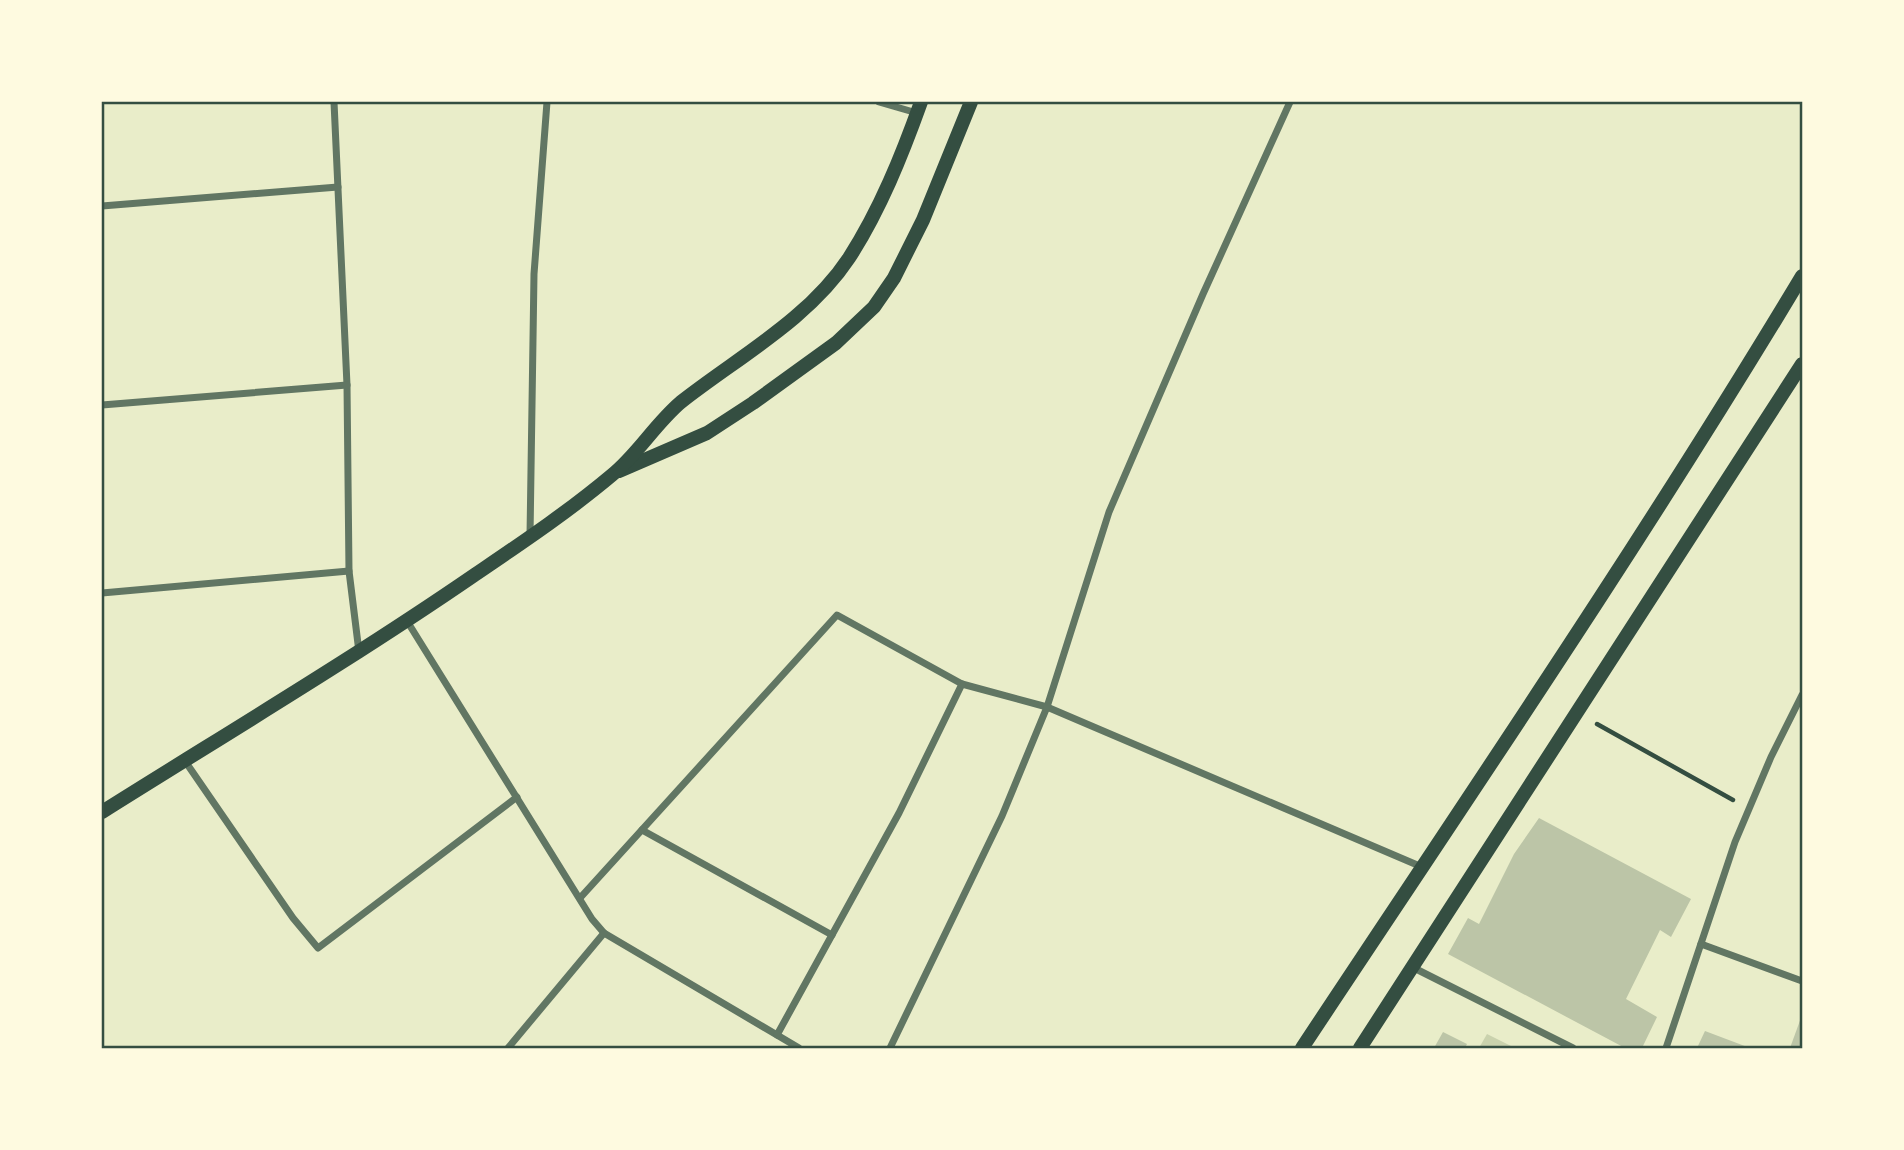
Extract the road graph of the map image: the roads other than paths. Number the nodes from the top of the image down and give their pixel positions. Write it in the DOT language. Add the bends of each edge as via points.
graph roads {
  1 [pos="334,102"];
  2 [pos="547,102"];
  3 [pos="879,102"];
  4 [pos="971,102"];
  5 [pos="1290,102"];
  6 [pos="919,107"];
  7 [pos="338,187"];
  8 [pos="102,206"];
  9 [pos="1802,276"];
  10 [pos="1802,365"];
  11 [pos="347,385"];
  12 [pos="102,405"];
  13 [pos="615,473"];
  14 [pos="530,536"];
  15 [pos="349,571"];
  16 [pos="102,593"];
  17 [pos="407,621"];
  18 [pos="359,652"];
  19 [pos="962,684"];
  20 [pos="1802,695"];
  21 [pos="1046,707"];
  22 [pos="184,760"];
  23 [pos="517,797"];
  24 [pos="102,812"];
  25 [pos="642,830"];
  26 [pos="1422,867"];
  27 [pos="580,898"];
  28 [pos="604,933"];
  29 [pos="832,935"];
  30 [pos="1701,944"];
  31 [pos="1414,968"];
  32 [pos="1802,981"];
  33 [pos="777,1035"];
  34 [pos="508,1048"];
  35 [pos="799,1048"];
  36 [pos="890,1048"];
  37 [pos="1302,1048"];
  38 [pos="1360,1048"];
  39 [pos="1573,1048"];
  40 [pos="1666,1048"];
  1 -- 7 [label="street"];
  2 -- 14 [label="street" via="534,274"];
  3 -- 6 [label="street"];
  4 -- 13 [label="main road" via="923,220 874,307 836,342 707,433"];
  5 -- 21 [label="street" via="1109,512"];
  6 -- 13 [label="main road" via="875,210 849,258 818,297 680,404"];
  7 -- 8 [label="street"];
  7 -- 11 [label="street"];
  9 -- 26 [label="main road" via="1577,634"];
  10 -- 31 [label="main road"];
  11 -- 12 [label="street"];
  11 -- 15 [label="street"];
  13 -- 14 [label="main road"];
  14 -- 17 [label="main road"];
  15 -- 16 [label="street"];
  15 -- 18 [label="street"];
  17 -- 18 [label="main road"];
  17 -- 23 [label="street"];
  18 -- 22 [label="main road"];
  19 -- 21 [label="street"];
  19 -- 25 [label="street" via="837,615"];
  19 -- 29 [label="street"];
  20 -- 30 [label="street" via="1749,808"];
  21 -- 26 [label="street"];
  21 -- 36 [label="street" via="1002,816"];
  22 -- 23 [label="street" via="318,947"];
  22 -- 24 [label="main road"];
  23 -- 27 [label="street"];
  25 -- 27 [label="street"];
  25 -- 29 [label="street"];
  26 -- 37 [label="main road"];
  27 -- 28 [label="street"];
  28 -- 33 [label="street"];
  28 -- 34 [label="street"];
  29 -- 33 [label="street"];
  30 -- 32 [label="street"];
  30 -- 40 [label="street"];
  31 -- 38 [label="main road"];
  31 -- 39 [label="street"];
  33 -- 35 [label="street"];
}
